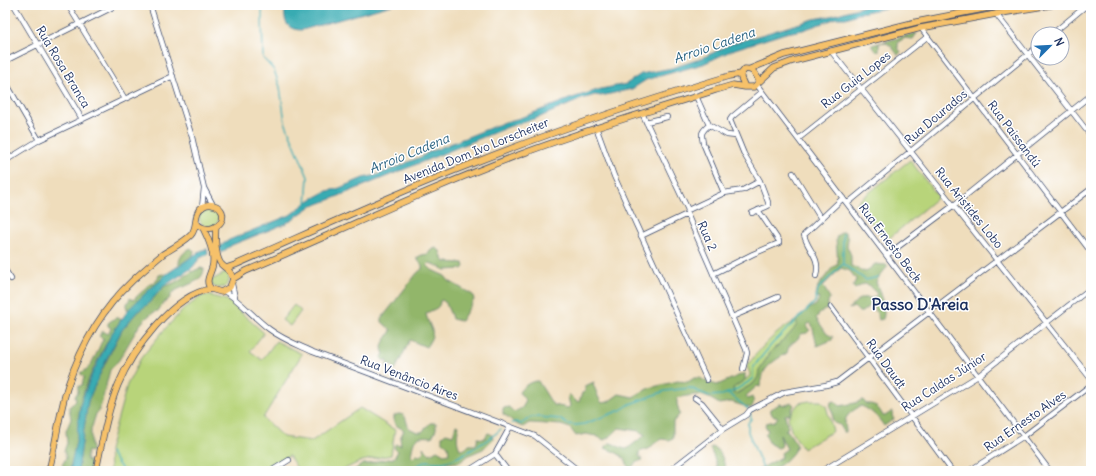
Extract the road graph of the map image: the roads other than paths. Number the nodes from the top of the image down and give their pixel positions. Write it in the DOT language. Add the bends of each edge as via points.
graph roads {
  1 [pos="14,5"];
  2 [pos="68,5"];
  3 [pos="117,5"];
  4 [pos="150,5"];
  5 [pos="1004,5"];
  6 [pos="1051,5"];
  7 [pos="1087,5"];
  8 [pos="996,14"];
  9 [pos="80,24"];
  10 [pos="1062,26"];
  11 [pos="921,28"];
  12 [pos="927,37"];
  13 [pos="38,45"];
  14 [pos="831,51"];
  15 [pos="1028,54"];
  16 [pos="5,61"];
  17 [pos="750,69"];
  18 [pos="741,74"];
  19 [pos="173,76"];
  20 [pos="5,80"];
  21 [pos="758,84"];
  22 [pos="745,87"];
  23 [pos="862,89"];
  24 [pos="762,92"];
  25 [pos="1091,95"];
  26 [pos="696,96"];
  27 [pos="125,99"];
  28 [pos="974,99"];
  29 [pos="1072,111"];
  30 [pos="642,113"];
  31 [pos="667,117"];
  32 [pos="82,119"];
  33 [pos="646,122"];
  34 [pos="709,125"];
  35 [pos="596,127"];
  36 [pos="736,136"];
  37 [pos="1091,136"];
  38 [pos="798,139"];
  39 [pos="39,140"];
  40 [pos="911,151"];
  41 [pos="1017,155"];
  42 [pos="5,161"];
  43 [pos="793,173"];
  44 [pos="760,181"];
  45 [pos="204,188"];
  46 [pos="1091,189"];
  47 [pos="724,193"];
  48 [pos="843,198"];
  49 [pos="848,203"];
  50 [pos="213,205"];
  51 [pos="954,205"];
  52 [pos="202,208"];
  53 [pos="758,210"];
  54 [pos="687,212"];
  55 [pos="1060,212"];
  56 [pos="752,213"];
  57 [pos="821,219"];
  58 [pos="196,222"];
  59 [pos="216,226"];
  60 [pos="204,228"];
  61 [pos="641,236"];
  62 [pos="212,242"];
  63 [pos="1091,252"];
  64 [pos="887,255"];
  65 [pos="216,258"];
  66 [pos="997,260"];
  67 [pos="225,267"];
  68 [pos="5,270"];
  69 [pos="211,270"];
  70 [pos="713,274"];
  71 [pos="816,276"];
  72 [pos="11,279"];
  73 [pos="232,282"];
  74 [pos="1091,288"];
  75 [pos="211,289"];
  76 [pos="224,291"];
  77 [pos="778,297"];
  78 [pos="236,298"];
  79 [pos="831,307"];
  80 [pos="929,311"];
  81 [pos="732,317"];
  82 [pos="1048,323"];
  83 [pos="869,358"];
  84 [pos="743,369"];
  85 [pos="978,376"];
  86 [pos="1091,379"];
  87 [pos="707,380"];
  88 [pos="1091,386"];
  89 [pos="695,398"];
  90 [pos="911,415"];
  91 [pos="510,427"];
  92 [pos="723,429"];
  93 [pos="1024,436"];
  94 [pos="495,454"];
  95 [pos="289,460"];
  96 [pos="825,470"];
  97 [pos="49,471"];
  98 [pos="96,471"];
  99 [pos="271,471"];
  100 [pos="468,471"];
  101 [pos="508,471"];
  102 [pos="579,471"];
  103 [pos="669,471"];
  104 [pos="952,471"];
  105 [pos="969,471"];
  106 [pos="1050,471"];
  1 -- 13 [label="street, Rua Rosa Branca"];
  2 -- 9 [label="street"];
  3 -- 9 [label="street"];
  4 -- 19 [label="street"];
  5 -- 17 [label="main road, Avenida Dom Ivo Lorscheiter" via="916,22 784,55"];
  6 -- 8 [label="main road"];
  7 -- 10 [label="street"];
  8 -- 11 [label="main road"];
  8 -- 15 [label="street"];
  9 -- 13 [label="street"];
  9 -- 27 [label="street"];
  11 -- 12 [label="street, Rua Paissandú"];
  11 -- 14 [label="main road"];
  12 -- 23 [label="street, Rua Guia Lopes"];
  12 -- 28 [label="street, Rua Paissandú"];
  13 -- 16 [label="street"];
  13 -- 32 [label="street, Rua Rosa Branca"];
  14 -- 21 [label="main road" via="782,64 769,72"];
  14 -- 23 [label="street, Rua Aristides Lobo"];
  15 -- 28 [label="street, Rua Dourados"];
  15 -- 29 [label="street"];
  17 -- 18 [label="main road, Avenida Dom Ivo Lorscheiter"];
  17 -- 21 [label="main road" via="757,77"];
  18 -- 22 [label="main road"];
  18 -- 67 [label="main road, Avenida Dom Ivo Lorscheiter" via="631,105 518,146"];
  19 -- 27 [label="street"];
  19 -- 45 [label="street" via="194,143"];
  20 -- 39 [label="street"];
  21 -- 22 [label="main road, Avenida Dom Ivo Lorscheiter" via="754,87"];
  21 -- 24 [label="street, Rua Ernesto Beck"];
  22 -- 26 [label="main road, Avenida Dom Ivo Lorscheiter" via="733,85"];
  23 -- 38 [label="street, Rua Guia Lopes"];
  23 -- 40 [label="street, Rua Aristides Lobo"];
  24 -- 36 [label="street" via="730,120"];
  24 -- 38 [label="street, Rua Ernesto Beck"];
  25 -- 29 [label="street"];
  26 -- 30 [label="main road, Avenida Dom Ivo Lorscheiter"];
  26 -- 34 [label="street"];
  27 -- 32 [label="street"];
  28 -- 40 [label="street, Rua Dourados"];
  28 -- 41 [label="street, Rua Paissandú"];
  29 -- 37 [label="street"];
  29 -- 41 [label="street"];
  30 -- 33 [label="street, Rua 2"];
  30 -- 35 [label="main road, Avenida Dom Ivo Lorscheiter"];
  31 -- 33 [label="street"];
  32 -- 39 [label="street"];
  33 -- 54 [label="street, Rua 2"];
  34 -- 36 [label="street" via="727,135"];
  34 -- 47 [label="street" via="702,131 701,136"];
  35 -- 61 [label="street" via="614,176"];
  35 -- 73 [label="main road, Avenida Dom Ivo Lorscheiter" via="428,192 246,271"];
  36 -- 44 [label="street"];
  38 -- 48 [label="street, Rua Ernesto Beck"];
  39 -- 42 [label="street"];
  40 -- 49 [label="street, Rua Dourados"];
  40 -- 51 [label="street, Rua Aristides Lobo"];
  41 -- 51 [label="street"];
  41 -- 55 [label="street, Rua Paissandú"];
  43 -- 57 [label="street"];
  44 -- 47 [label="street" via="744,190"];
  44 -- 53 [label="street" via="768,206"];
  45 -- 50 [label="street"];
  45 -- 52 [label="street"];
  46 -- 55 [label="street"];
  47 -- 54 [label="street"];
  48 -- 49 [label="street, Rua Ernesto Beck"];
  48 -- 57 [label="street"];
  49 -- 64 [label="street, Rua Ernesto Beck"];
  50 -- 52 [label="main road"];
  50 -- 59 [label="main road" via="219,208 222,214 221,221"];
  51 -- 64 [label="street"];
  51 -- 66 [label="street, Rua Aristides Lobo"];
  52 -- 58 [label="main road" via="198,212"];
  53 -- 56 [label="street"];
  53 -- 70 [label="street" via="779,240 778,243"];
  54 -- 61 [label="street"];
  54 -- 70 [label="street, Rua 2"];
  55 -- 63 [label="street, Rua Paissandú"];
  55 -- 66 [label="street"];
  57 -- 71 [label="street" via="804,235 817,262"];
  58 -- 60 [label="main road"];
  58 -- 97 [label="main road" via="191,235 153,263 123,291 91,334 77,360 68,385"];
  59 -- 60 [label="main road"];
  59 -- 62 [label="main road"];
  60 -- 62 [label="main road"];
  61 -- 87 [label="street"];
  62 -- 65 [label="main road"];
  64 -- 80 [label="street, Rua Ernesto Beck"];
  65 -- 67 [label="main road"];
  65 -- 69 [label="main road"];
  66 -- 80 [label="street"];
  66 -- 82 [label="street, Rua Aristides Lobo"];
  67 -- 69 [label="main road"];
  67 -- 73 [label="main road" via="230,270"];
  68 -- 72 [label="street"];
  69 -- 75 [label="main road" via="208,284"];
  70 -- 81 [label="street, Rua 2"];
  73 -- 76 [label="main road"];
  73 -- 78 [label="street, Rua Venâncio Aires"];
  74 -- 82 [label="street, Rua Caldas Júnior"];
  75 -- 76 [label="main road" via="217,292"];
  75 -- 98 [label="main road" via="192,295 170,312 149,334 133,357 118,385 109,411"];
  76 -- 78 [label="street, Rua Venâncio Aires"];
  77 -- 81 [label="street"];
  78 -- 91 [label="street, Rua Venâncio Aires" via="274,332 308,349"];
  79 -- 83 [label="street, Rua Daudt"];
  80 -- 83 [label="street"];
  80 -- 85 [label="street, Rua Ernesto Beck"];
  81 -- 84 [label="street, Rua 2" via="747,353"];
  82 -- 85 [label="street, Rua Caldas Júnior"];
  82 -- 86 [label="street, Rua Aristides Lobo"];
  83 -- 90 [label="street, Rua Daudt"];
  83 -- 92 [label="street" via="838,382 785,392 749,411"];
  85 -- 90 [label="street, Rua Caldas Júnior"];
  85 -- 93 [label="street, Rua Ernesto Beck"];
  88 -- 93 [label="street, Rua Ernesto Alves"];
  89 -- 92 [label="street"];
  90 -- 96 [label="street, Rua Caldas Júnior"];
  90 -- 104 [label="street, Rua Daudt"];
  91 -- 94 [label="street"];
  91 -- 102 [label="street, Rua Venâncio Aires" via="535,436"];
  92 -- 103 [label="street"];
  93 -- 105 [label="street, Rua Ernesto Alves"];
  93 -- 106 [label="street, Rua Ernesto Beck"];
  94 -- 100 [label="street"];
  94 -- 101 [label="street"];
  95 -- 99 [label="street"];
}
